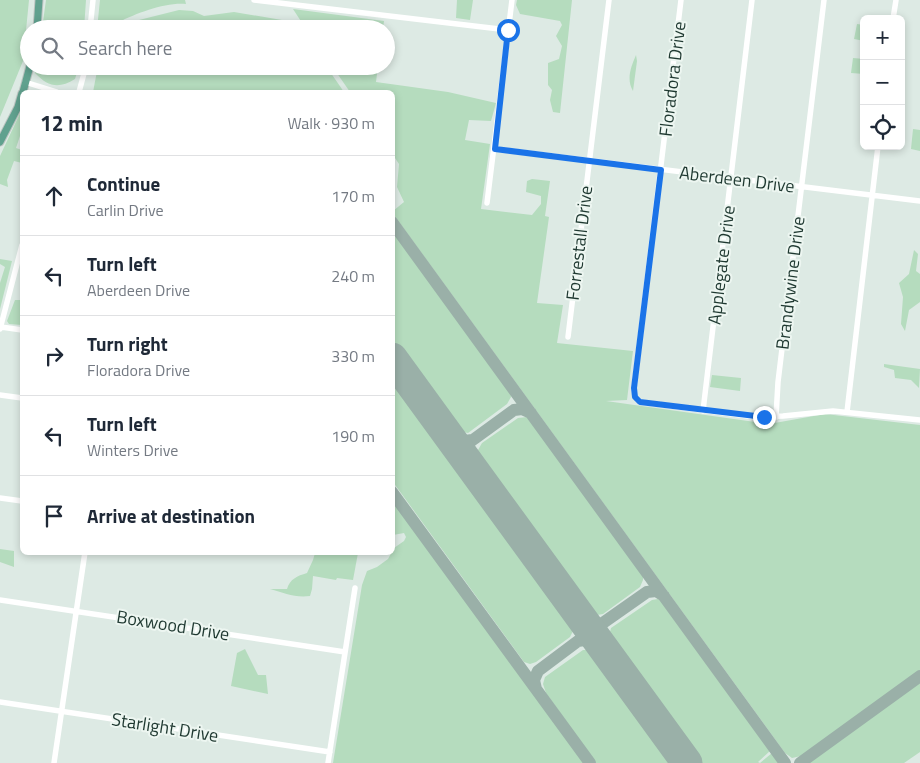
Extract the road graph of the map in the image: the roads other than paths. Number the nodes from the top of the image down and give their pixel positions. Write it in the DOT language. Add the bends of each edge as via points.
graph roads {
  1 [pos="39,0"];
  2 [pos="93,0"];
  3 [pos="254,0"];
  4 [pos="512,0"];
  5 [pos="609,0"];
  6 [pos="681,0"];
  7 [pos="752,0"];
  8 [pos="824,0"];
  9 [pos="896,0"];
  10 [pos="291,2"];
  11 [pos="894,15"];
  12 [pos="38,20"];
  13 [pos="91,20"];
  14 [pos="508,30"];
  15 [pos="27,75"];
  16 [pos="83,75"];
  17 [pos="25,82"];
  18 [pos="24,90"];
  19 [pos="51,90"];
  20 [pos="79,90"];
  21 [pos="20,102"];
  22 [pos="0,142"];
  23 [pos="495,149"];
  24 [pos="878,150"];
  25 [pos="589,161"];
  26 [pos="661,170"];
  27 [pos="731,179"];
  28 [pos="802,187"];
  29 [pos="872,196"];
  30 [pos="920,201"];
  31 [pos="488,203"];
  32 [pos="20,253"];
  33 [pos="0,328"];
  34 [pos="20,330"];
  35 [pos="568,337"];
  36 [pos="0,395"];
  37 [pos="20,398"];
  38 [pos="703,411"];
  39 [pos="846,412"];
  40 [pos="776,417"];
  41 [pos="920,420"];
  42 [pos="0,498"];
  43 [pos="20,501"];
  44 [pos="85,555"];
  45 [pos="355,588"];
  46 [pos="0,600"];
  47 [pos="77,611"];
  48 [pos="346,652"];
  49 [pos="0,702"];
  50 [pos="62,712"];
  51 [pos="330,752"];
  52 [pos="54,763"];
  53 [pos="328,763"];
  1 -- 12 [label="main road"];
  2 -- 13 [label="street"];
  3 -- 10 [label="street"];
  4 -- 14 [label="street"];
  5 -- 25 [label="street, Forrestall Drive"];
  6 -- 26 [label="street, Floradora Drive"];
  7 -- 27 [label="street, Applegate Drive"];
  8 -- 28 [label="street, Brandywine Drive"];
  9 -- 11 [label="street"];
  10 -- 14 [label="street"];
  14 -- 23 [label="street"];
  15 -- 17 [label="main road"];
  16 -- 20 [label="street"];
  17 -- 18 [label="main road"];
  17 -- 19 [label="street"];
  21 -- 22 [label="main road"];
  23 -- 25 [label="street, Aberdeen Drive"];
  23 -- 31 [label="street"];
  24 -- 29 [label="street"];
  25 -- 26 [label="street, Aberdeen Drive"];
  25 -- 35 [label="street, Forrestall Drive"];
  26 -- 27 [label="street, Aberdeen Drive"];
  26 -- 38 [label="street, Floradora Drive" via="635,397 640,402"];
  27 -- 28 [label="street, Aberdeen Drive"];
  27 -- 38 [label="street, Applegate Drive"];
  28 -- 29 [label="street, Aberdeen Drive"];
  28 -- 40 [label="street, Brandywine Drive"];
  29 -- 30 [label="street, Aberdeen Drive"];
  29 -- 39 [label="street"];
  32 -- 33 [label="street"];
  33 -- 34 [label="street"];
  36 -- 37 [label="street"];
  38 -- 40 [label="street"];
  39 -- 40 [label="street"];
  39 -- 41 [label="street"];
  42 -- 43 [label="street"];
  44 -- 47 [label="street"];
  45 -- 48 [label="street"];
  46 -- 47 [label="street, Boxwood Drive"];
  47 -- 48 [label="street, Boxwood Drive"];
  47 -- 50 [label="street"];
  48 -- 51 [label="street"];
  49 -- 50 [label="street, Starlight Drive"];
  50 -- 51 [label="street, Starlight Drive"];
  50 -- 52 [label="street"];
  51 -- 53 [label="street"];
}
